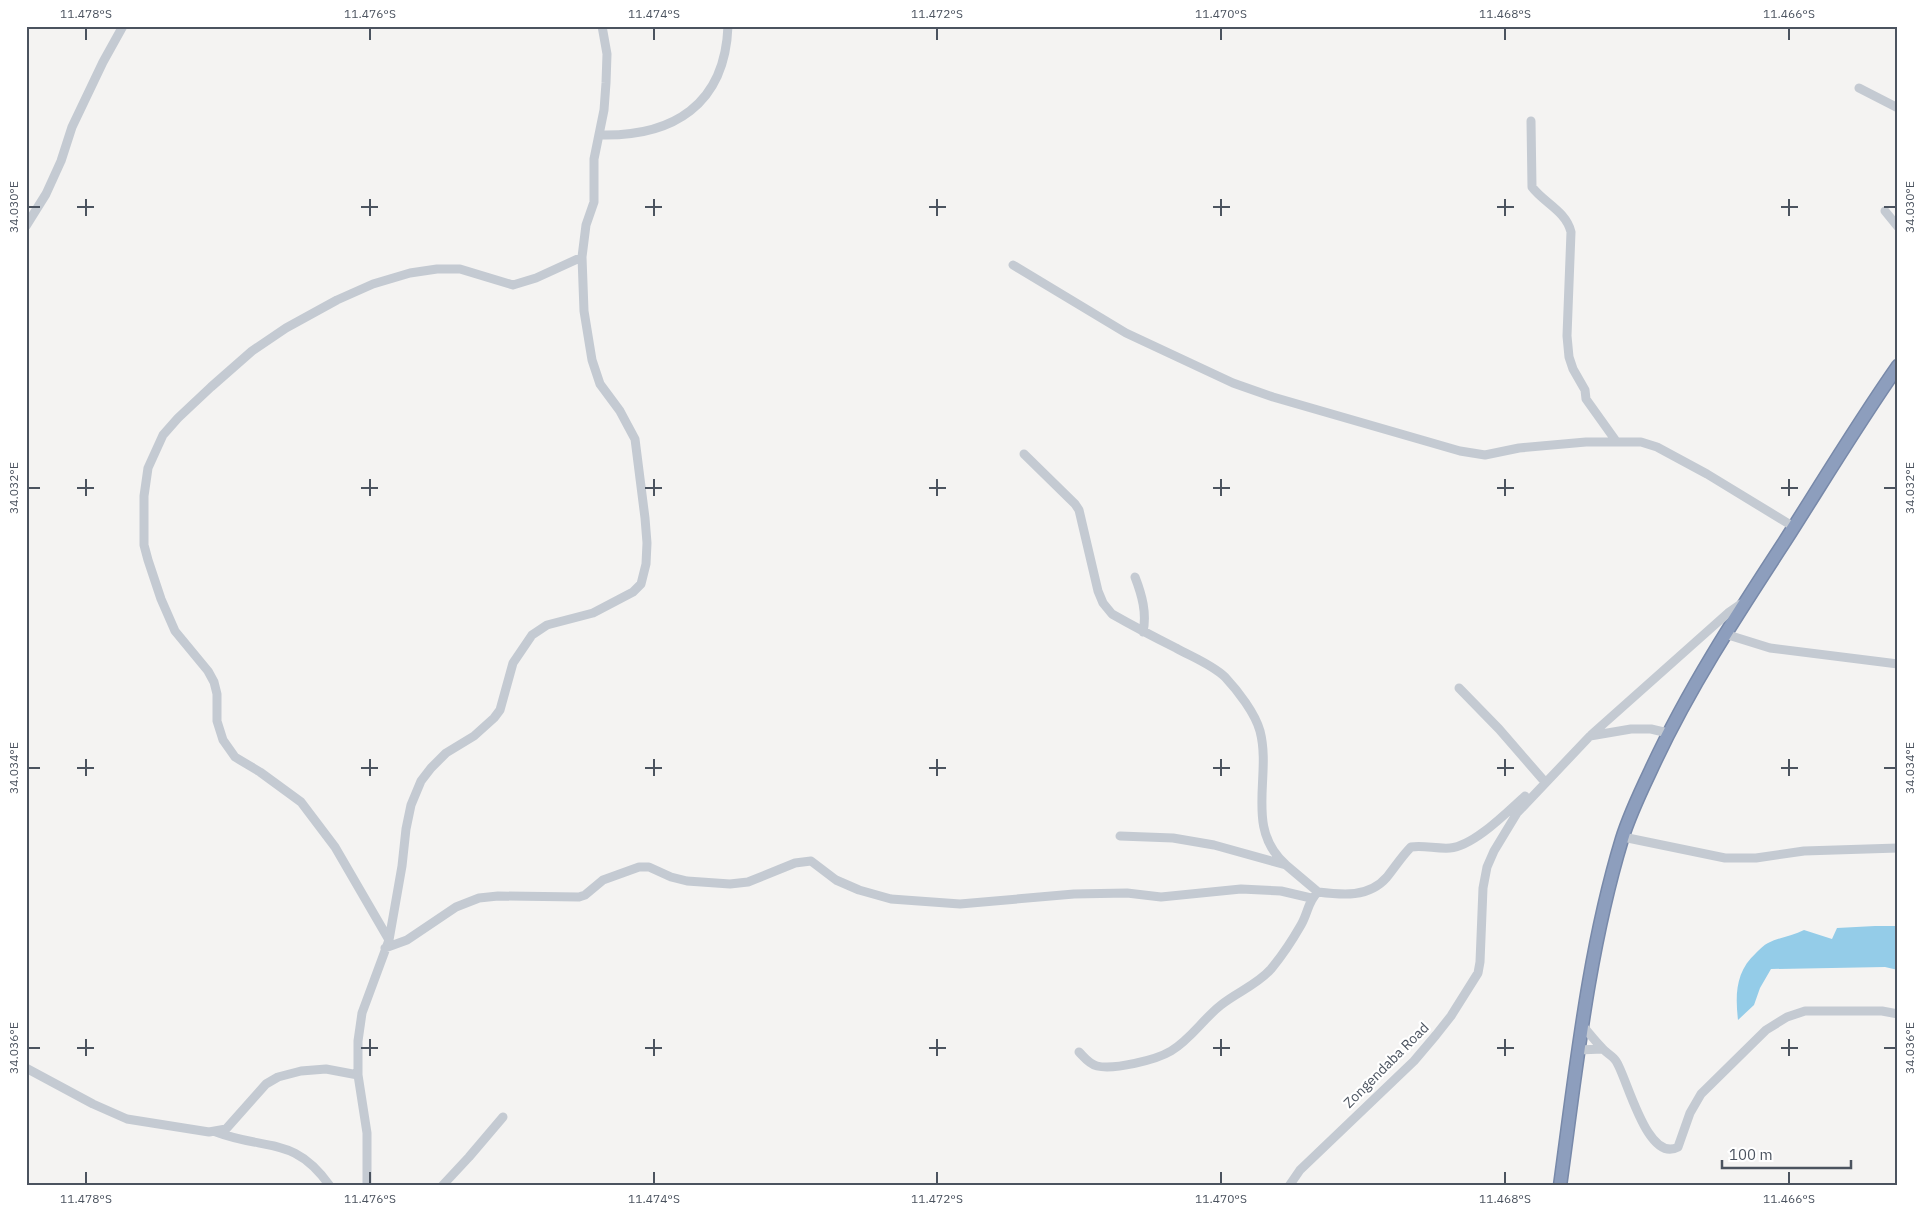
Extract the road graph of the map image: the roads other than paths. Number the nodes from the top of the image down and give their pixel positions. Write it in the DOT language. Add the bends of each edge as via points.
graph roads {
  1 [pos="123,26"];
  2 [pos="602,26"];
  3 [pos="728,26"];
  4 [pos="1859,88"];
  5 [pos="1898,108"];
  6 [pos="1531,121"];
  7 [pos="599,135"];
  8 [pos="1885,211"];
  9 [pos="26,226"];
  10 [pos="1898,227"];
  11 [pos="582,257"];
  12 [pos="1013,265"];
  13 [pos="1898,366"];
  14 [pos="1616,441"];
  15 [pos="1024,454"];
  16 [pos="1794,527"];
  17 [pos="1135,577"];
  18 [pos="1746,601"];
  19 [pos="1143,632"];
  20 [pos="1726,634"];
  21 [pos="1898,664"];
  22 [pos="1459,688"];
  23 [pos="1668,733"];
  24 [pos="1590,736"];
  25 [pos="1545,782"];
  26 [pos="1535,792"];
  27 [pos="1120,836"];
  28 [pos="1623,837"];
  29 [pos="1898,848"];
  30 [pos="1286,865"];
  31 [pos="1315,895"];
  32 [pos="387,944"];
  33 [pos="1898,1014"];
  34 [pos="1582,1025"];
  35 [pos="1603,1049"];
  36 [pos="1578,1050"];
  37 [pos="1079,1052"];
  38 [pos="26,1068"];
  39 [pos="358,1075"];
  40 [pos="503,1117"];
  41 [pos="216,1132"];
  42 [pos="330,1186"];
  43 [pos="367,1186"];
  44 [pos="442,1186"];
  45 [pos="1289,1186"];
  46 [pos="1560,1186"];
  1 -- 9 [label="street" via="72,127 46,194"];
  2 -- 7 [label="street" via="607,64"];
  3 -- 7 [label="street" via="727,49 721,71 702,101 686,115 640,133"];
  4 -- 5 [label="street"];
  6 -- 14 [label="street" via="1532,186 1570,225 1567,336 1570,363 1590,406"];
  7 -- 11 [label="street" via="594,159 594,202 586,226"];
  8 -- 10 [label="street"];
  11 -- 32 [label="street" via="584,311 592,360 600,384 635,439 647,543 641,584 611,605 577,619 547,626 532,635 513,663 500,710 494,718 446,754 421,781 411,805"];
  11 -- 32 [label="street" via="513,285 460,269 437,269 373,284 337,300 279,332 217,381 163,435 148,468 144,496 144,545 148,560 160,599 175,631 214,682 217,720 223,740 235,757 301,802 335,847"];
  12 -- 14 [label="street" via="1126,333 1233,383 1281,399 1460,451 1485,455 1519,448"];
  13 -- 16 [label="highway"];
  14 -- 16 [label="street" via="1641,442 1657,447"];
  15 -- 19 [label="street" via="1079,510 1103,603 1112,614"];
  16 -- 18 [label="highway"];
  17 -- 19 [label="street" via="1142,595"];
  18 -- 20 [label="highway"];
  18 -- 24 [label="street, Zongendaba Road" via="1728,613"];
  19 -- 30 [label="street" via="1208,665 1225,677 1246,704 1261,734 1263,825 1274,852"];
  20 -- 21 [label="street" via="1770,648"];
  20 -- 23 [label="highway"];
  22 -- 25 [label="street"];
  23 -- 24 [label="street" via="1651,728"];
  23 -- 28 [label="highway"];
  24 -- 25 [label="street, Zongendaba Road"];
  25 -- 26 [label="street, Zongendaba Road"];
  26 -- 31 [label="street" via="1474,839 1451,848 1411,847 1386,879 1368,891"];
  26 -- 45 [label="street, Zongendaba Road" via="1517,813 1487,867 1478,974 1451,1016 1414,1061 1300,1170"];
  27 -- 30 [label="street" via="1188,840"];
  28 -- 29 [label="street" via="1726,858"];
  28 -- 34 [label="highway" via="1609,889"];
  30 -- 31 [label="street"];
  31 -- 32 [label="street" via="1242,889 1161,897 1127,893 1074,894 960,904 892,899 870,893 836,880 811,861 795,863 748,882 730,884 687,881 644,866 603,880 579,897 498,896 470,901 407,940"];
  31 -- 37 [label="street" via="1302,924 1271,969 1260,980 1223,1003 1172,1051 1147,1060 1103,1066 1090,1063"];
  32 -- 39 [label="street" via="362,1013"];
  33 -- 35 [label="street" via="1805,1011 1766,1030 1701,1094 1690,1113 1678,1147 1674,1149 1659,1144 1650,1135 1637,1114 1616,1061"];
  34 -- 35 [label="street"];
  34 -- 36 [label="highway"];
  35 -- 36 [label="street"];
  36 -- 46 [label="highway"];
  38 -- 41 [label="street" via="127,1119"];
  39 -- 41 [label="street" via="326,1069 278,1077 266,1084 226,1129"];
  39 -- 43 [label="street" via="367,1133"];
  40 -- 44 [label="street"];
  41 -- 42 [label="street" via="294,1152 320,1171"];
}
